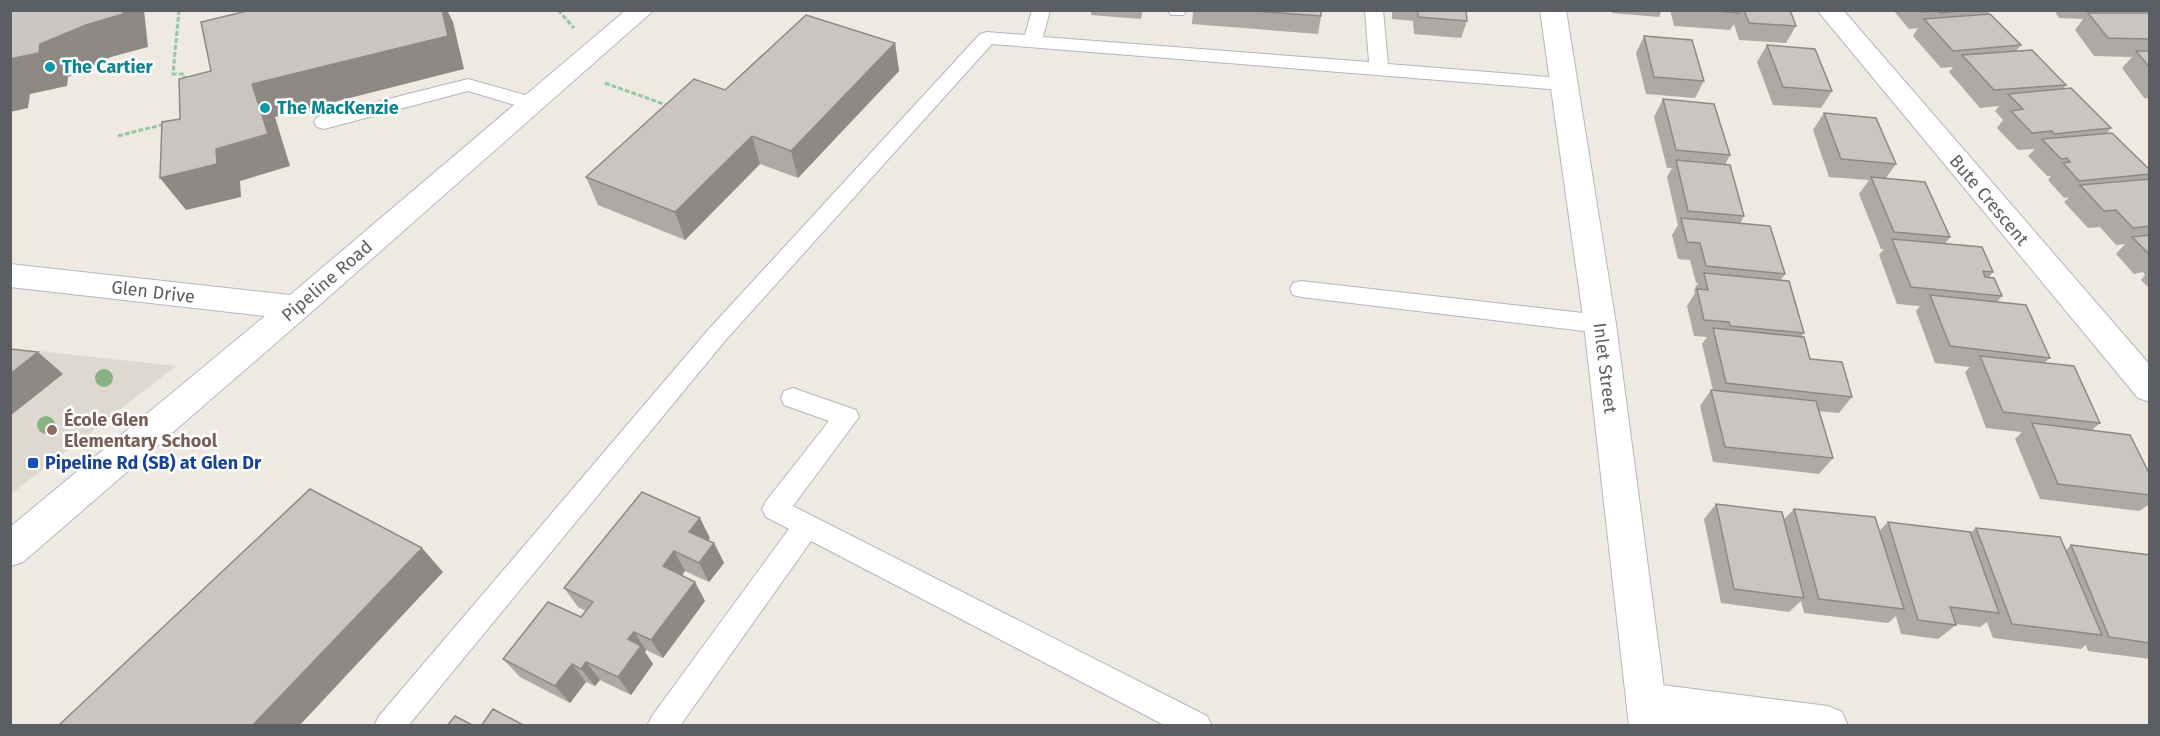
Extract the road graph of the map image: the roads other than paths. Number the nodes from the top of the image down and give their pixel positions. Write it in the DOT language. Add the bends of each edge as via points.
graph roads {
  1 [pos="642,10"];
  2 [pos="1041,10"];
  3 [pos="1374,10"];
  4 [pos="1553,10"];
  5 [pos="1829,10"];
  6 [pos="1033,41"];
  7 [pos="1379,69"];
  8 [pos="1562,84"];
  9 [pos="532,104"];
  10 [pos="324,122"];
  11 [pos="10,275"];
  12 [pos="1301,289"];
  13 [pos="296,308"];
  14 [pos="1600,324"];
  15 [pos="2150,389"];
  16 [pos="793,398"];
  17 [pos="806,526"];
  18 [pos="10,550"];
  19 [pos="1648,714"];
  20 [pos="389,726"];
  21 [pos="662,726"];
  22 [pos="1197,726"];
  23 [pos="1828,726"];
  1 -- 9 [label="street, Pipeline Road"];
  2 -- 6 [label="lane"];
  3 -- 7 [label="lane"];
  4 -- 8 [label="street, Inlet Street"];
  5 -- 15 [label="street, Bute Crescent"];
  6 -- 7 [label="lane"];
  6 -- 20 [label="lane" via="987,38 716,336"];
  7 -- 8 [label="lane"];
  8 -- 14 [label="street, Inlet Street"];
  9 -- 10 [label="lane" via="468,85"];
  9 -- 13 [label="street, Pipeline Road"];
  11 -- 13 [label="street, Glen Drive"];
  12 -- 14 [label="lane"];
  13 -- 18 [label="street, Pipeline Road"];
  14 -- 19 [label="street, Inlet Street"];
  16 -- 17 [label="lane" via="847,417 775,509"];
  17 -- 21 [label="lane"];
  17 -- 22 [label="lane"];
  19 -- 23 [label="street"];
}
